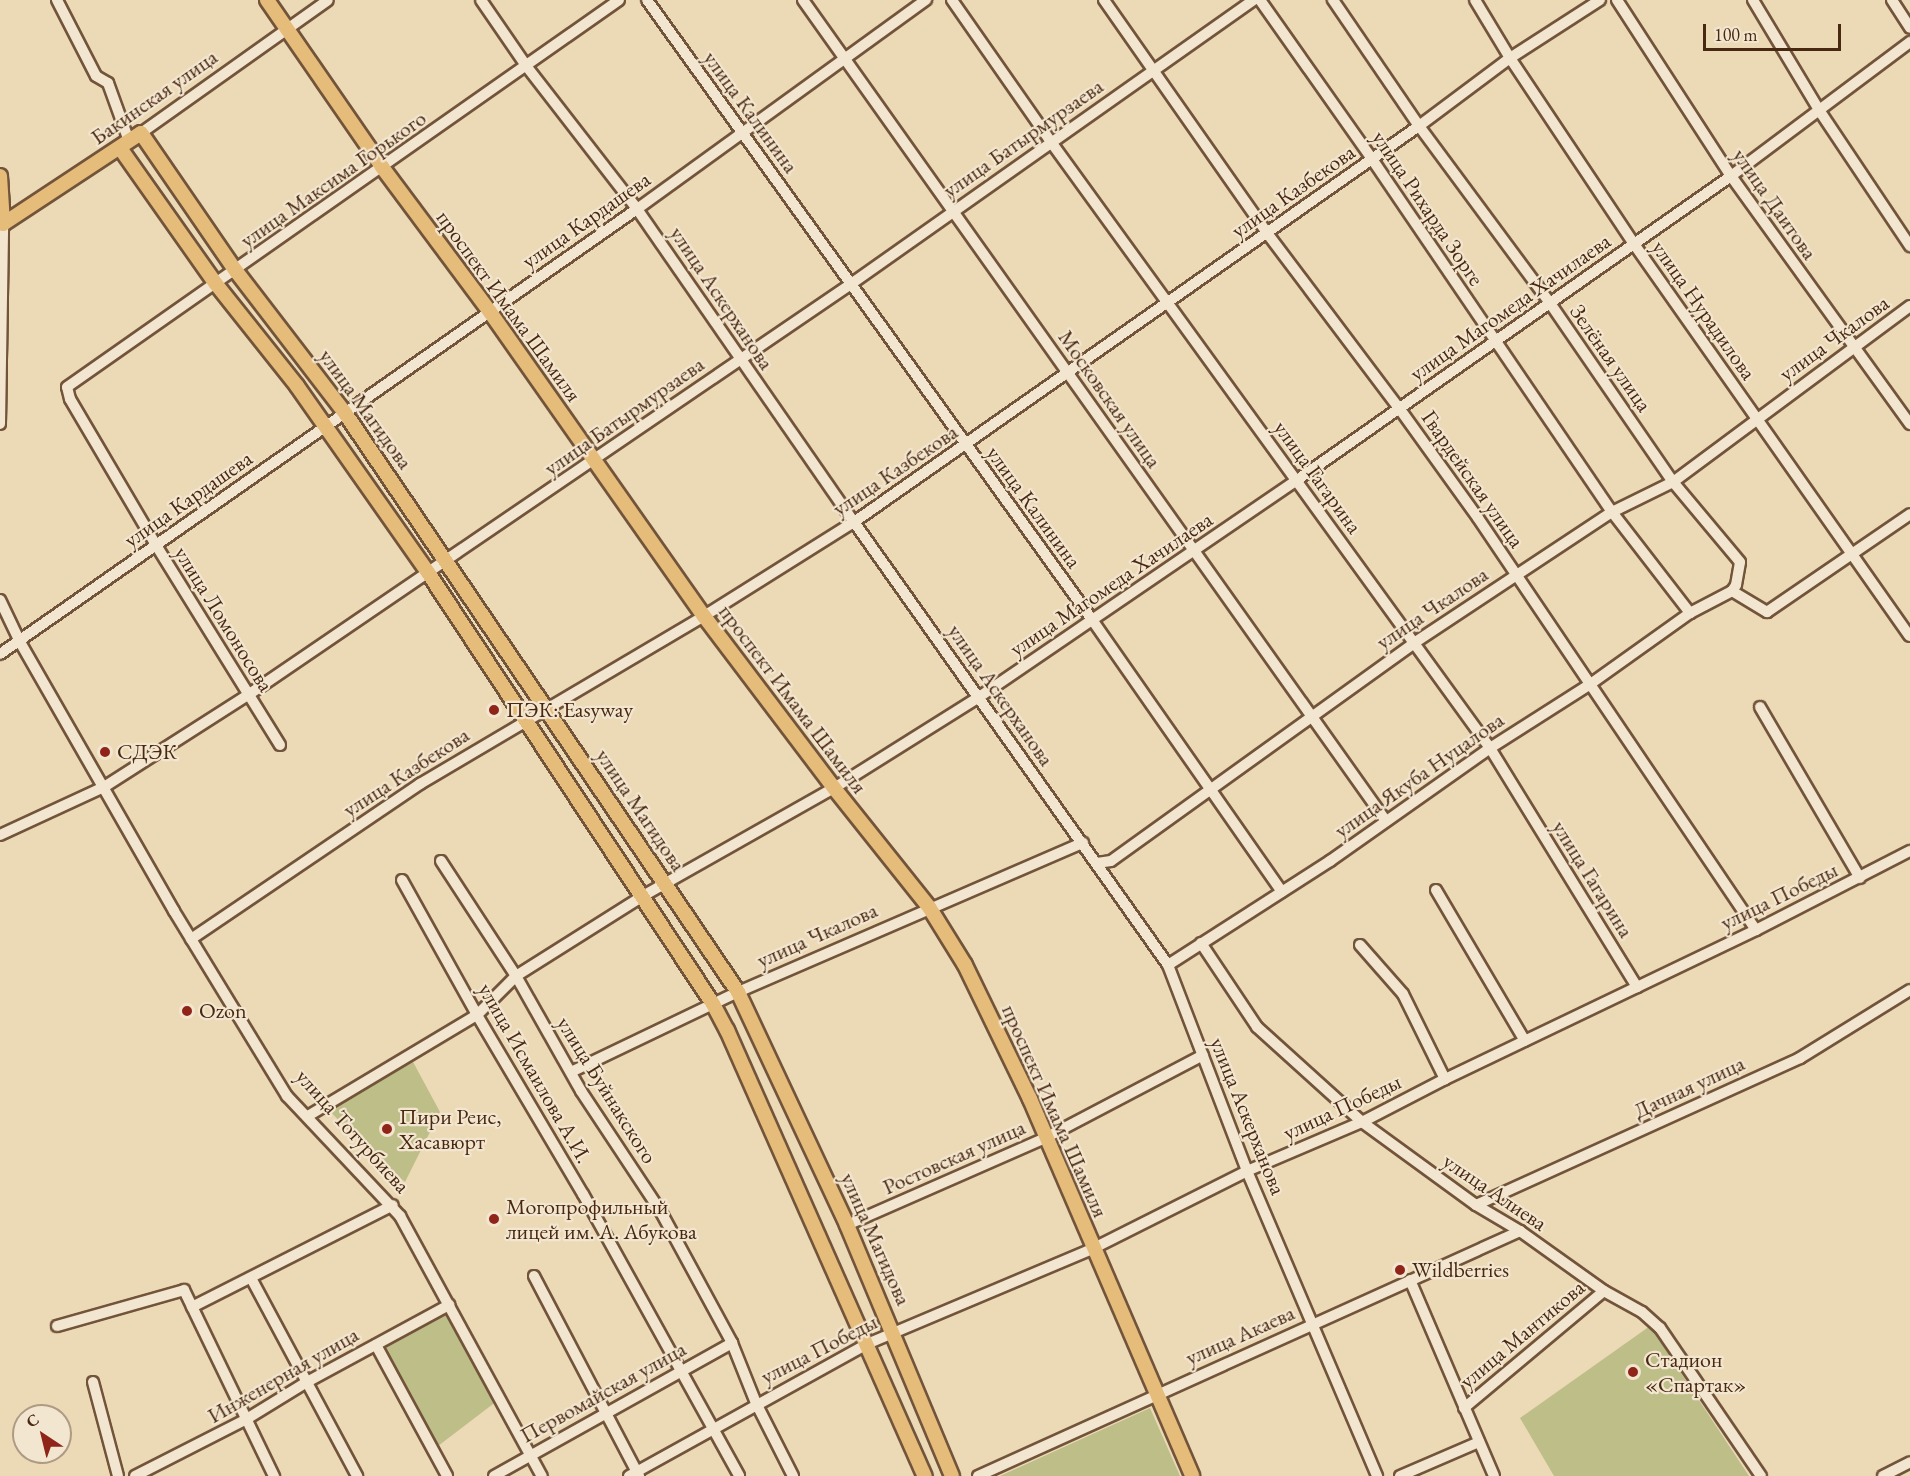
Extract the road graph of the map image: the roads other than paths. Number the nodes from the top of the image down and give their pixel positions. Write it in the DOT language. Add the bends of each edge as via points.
graph roads {
  1 [pos="57,0"];
  2 [pos="267,0"];
  3 [pos="328,0"];
  4 [pos="481,0"];
  5 [pos="619,0"];
  6 [pos="647,0"];
  7 [pos="803,0"];
  8 [pos="926,0"];
  9 [pos="952,0"];
  10 [pos="1104,0"];
  11 [pos="1254,0"];
  12 [pos="1260,0"];
  13 [pos="1333,0"];
  14 [pos="1475,0"];
  15 [pos="1600,0"];
  16 [pos="1617,0"];
  17 [pos="1753,0"];
  18 [pos="1892,0"];
  19 [pos="1910,28"];
  20 [pos="287,29"];
  21 [pos="1910,42"];
  22 [pos="1510,58"];
  23 [pos="844,59"];
  24 [pos="527,67"];
  25 [pos="1151,71"];
  26 [pos="1819,110"];
  27 [pos="1419,126"];
  28 [pos="742,133"];
  29 [pos="130,141"];
  30 [pos="1051,142"];
  31 [pos="1372,159"];
  32 [pos="382,167"];
  33 [pos="0,176"];
  34 [pos="1731,176"];
  35 [pos="637,209"];
  36 [pos="953,212"];
  37 [pos="2,218"];
  38 [pos="1267,233"];
  39 [pos="1634,244"];
  40 [pos="1910,246"];
  41 [pos="236,271"];
  42 [pos="216,284"];
  43 [pos="851,284"];
  44 [pos="1168,303"];
  45 [pos="1550,303"];
  46 [pos="1910,306"];
  47 [pos="490,312"];
  48 [pos="1495,341"];
  49 [pos="1855,347"];
  50 [pos="740,359"];
  51 [pos="1068,374"];
  52 [pos="67,387"];
  53 [pos="1399,408"];
  54 [pos="345,413"];
  55 [pos="1756,420"];
  56 [pos="0,424"];
  57 [pos="1910,424"];
  58 [pos="326,427"];
  59 [pos="967,445"];
  60 [pos="594,461"];
  61 [pos="1297,480"];
  62 [pos="1673,482"];
  63 [pos="1612,512"];
  64 [pos="1910,514"];
  65 [pos="854,522"];
  66 [pos="156,545"];
  67 [pos="1194,551"];
  68 [pos="1852,555"];
  69 [pos="447,561"];
  70 [pos="429,574"];
  71 [pos="1516,576"];
  72 [pos="1732,591"];
  73 [pos="0,600"];
  74 [pos="1690,613"];
  75 [pos="704,616"];
  76 [pos="1093,621"];
  77 [pos="1910,636"];
  78 [pos="20,642"];
  79 [pos="1414,643"];
  80 [pos="0,654"];
  81 [pos="1589,684"];
  82 [pos="248,695"];
  83 [pos="979,698"];
  84 [pos="546,707"];
  85 [pos="1760,707"];
  86 [pos="1311,717"];
  87 [pos="526,720"];
  88 [pos="280,745"];
  89 [pos="1490,747"];
  90 [pos="104,787"];
  91 [pos="834,788"];
  92 [pos="1210,790"];
  93 [pos="1386,821"];
  94 [pos="0,835"];
  95 [pos="1083,843"];
  96 [pos="1910,850"];
  97 [pos="441,861"];
  98 [pos="1097,863"];
  99 [pos="1860,878"];
  100 [pos="402,880"];
  101 [pos="665,884"];
  102 [pos="1436,890"];
  103 [pos="1282,892"];
  104 [pos="643,896"];
  105 [pos="928,908"];
  106 [pos="1756,930"];
  107 [pos="191,939"];
  108 [pos="1201,943"];
  109 [pos="1360,945"];
  110 [pos="1168,965"];
  111 [pos="516,976"];
  112 [pos="1637,987"];
  113 [pos="1910,990"];
  114 [pos="738,992"];
  115 [pos="713,1004"];
  116 [pos="477,1015"];
  117 [pos="1525,1041"];
  118 [pos="1203,1055"];
  119 [pos="571,1072"];
  120 [pos="1445,1079"];
  121 [pos="308,1116"];
  122 [pos="1362,1122"];
  123 [pos="1047,1137"];
  124 [pos="1247,1171"];
  125 [pos="393,1205"];
  126 [pos="1476,1205"];
  127 [pos="847,1225"];
  128 [pos="1520,1232"];
  129 [pos="1094,1248"];
  130 [pos="534,1276"];
  131 [pos="251,1278"];
  132 [pos="1410,1280"];
  133 [pos="1604,1291"];
  134 [pos="449,1305"];
  135 [pos="192,1307"];
  136 [pos="1313,1324"];
  137 [pos="57,1326"];
  138 [pos="894,1332"];
  139 [pos="732,1343"];
  140 [pos="867,1344"];
  141 [pos="376,1345"];
  142 [pos="680,1372"];
  143 [pos="93,1382"];
  144 [pos="307,1382"];
  145 [pos="1157,1394"];
  146 [pos="756,1403"];
  147 [pos="1464,1408"];
  148 [pos="607,1413"];
  149 [pos="245,1420"];
  150 [pos="712,1428"];
  151 [pos="1479,1442"];
  152 [pos="531,1455"];
  153 [pos="1910,1462"];
  154 [pos="635,1474"];
  155 [pos="118,1476"];
  156 [pos="135,1476"];
  157 [pos="274,1476"];
  158 [pos="357,1476"];
  159 [pos="447,1476"];
  160 [pos="494,1476"];
  161 [pos="542,1476"];
  162 [pos="739,1476"];
  163 [pos="793,1476"];
  164 [pos="925,1476"];
  165 [pos="952,1476"];
  166 [pos="978,1476"];
  167 [pos="1192,1476"];
  168 [pos="1377,1476"];
  169 [pos="1400,1476"];
  170 [pos="1494,1476"];
  171 [pos="1761,1476"];
  172 [pos="1882,1476"];
  1 -- 29 [label="street, улица Магидова" via="96,76 108,83"];
  2 -- 20 [label="main road, проспект Имама Шамиля"];
  3 -- 20 [label="street, Бакинская улица"];
  4 -- 24 [label="street, улица Аскерханова"];
  5 -- 24 [label="street, улица Максима Горького"];
  6 -- 28 [label="street, улица Калинина"];
  7 -- 23 [label="street, Московская улица"];
  8 -- 23 [label="street, улица Кардашева"];
  9 -- 30 [label="street, улица Гагарина"];
  10 -- 25 [label="street, Гвардейская улица"];
  11 -- 25 [label="street, улица Батырмурзаева"];
  12 -- 31 [label="street, улица Рихарда Зорге"];
  13 -- 27 [label="street, Зелёная улица"];
  14 -- 22 [label="street, улица Нурадилова"];
  15 -- 22 [label="street, улица Казбекова"];
  16 -- 34 [label="street, улица Даитова"];
  17 -- 26 [label="street"];
  18 -- 19 [label="street"];
  20 -- 29 [label="street, Бакинская улица"];
  20 -- 32 [label="main road, проспект Имама Шамиля"];
  21 -- 26 [label="street, улица Магомеда Хачилаева"];
  22 -- 27 [label="street, улица Казбекова"];
  22 -- 39 [label="street, улица Нурадилова"];
  23 -- 28 [label="street, улица Кардашева"];
  23 -- 36 [label="street, Московская улица"];
  24 -- 32 [label="street, улица Максима Горького"];
  24 -- 35 [label="street, улица Аскерханова"];
  25 -- 30 [label="street, улица Батырмурзаева"];
  25 -- 38 [label="street, Гвардейская улица"];
  26 -- 34 [label="street, улица Магомеда Хачилаева"];
  26 -- 40 [label="street"];
  27 -- 31 [label="street, улица Казбекова"];
  27 -- 45 [label="street, Зелёная улица"];
  28 -- 35 [label="street, улица Кардашева"];
  28 -- 43 [label="street, улица Калинина"];
  29 -- 37 [label="main road, Бакинская улица"];
  29 -- 41 [label="main road, улица Магидова"];
  29 -- 42 [label="main road, улица Магидова"];
  30 -- 36 [label="street, улица Батырмурзаева"];
  30 -- 44 [label="street, улица Гагарина"];
  31 -- 38 [label="street, улица Казбекова"];
  31 -- 48 [label="street, улица Рихарда Зорге"];
  32 -- 41 [label="street, улица Максима Горького"];
  32 -- 47 [label="main road, проспект Имама Шамиля"];
  33 -- 37 [label="main road"];
  34 -- 39 [label="street, улица Магомеда Хачилаева"];
  34 -- 49 [label="street, улица Даитова"];
  35 -- 47 [label="street, улица Кардашева"];
  35 -- 50 [label="street, улица Аскерханова"];
  36 -- 43 [label="street, улица Батырмурзаева"];
  36 -- 51 [label="street, Московская улица"];
  37 -- 56 [label="street"];
  38 -- 44 [label="street, улица Казбекова"];
  38 -- 53 [label="street, Гвардейская улица"];
  39 -- 45 [label="street, улица Магомеда Хачилаева"];
  39 -- 55 [label="street, улица Нурадилова"];
  41 -- 42 [label="street, улица Максима Горького"];
  41 -- 54 [label="main road, улица Магидова"];
  42 -- 52 [label="street, улица Максима Горького"];
  42 -- 58 [label="main road, улица Магидова"];
  43 -- 50 [label="street, улица Батырмурзаева"];
  43 -- 59 [label="street, улица Калинина"];
  44 -- 51 [label="street, улица Казбекова"];
  44 -- 61 [label="street, улица Гагарина"];
  45 -- 48 [label="street, улица Магомеда Хачилаева"];
  45 -- 62 [label="street, Зелёная улица"];
  46 -- 49 [label="street, улица Чкалова"];
  47 -- 54 [label="street, улица Кардашева"];
  47 -- 60 [label="main road, проспект Имама Шамиля"];
  48 -- 53 [label="street, улица Магомеда Хачилаева"];
  48 -- 63 [label="street, улица Рихарда Зорге"];
  49 -- 55 [label="street, улица Чкалова"];
  49 -- 57 [label="street, улица Даитова"];
  50 -- 60 [label="street, улица Батырмурзаева"];
  50 -- 65 [label="street, улица Аскерханова"];
  51 -- 59 [label="street, улица Казбекова"];
  51 -- 67 [label="street, Московская улица"];
  52 -- 66 [label="street, улица Ломоносова" via="70,399"];
  53 -- 61 [label="street, улица Магомеда Хачилаева"];
  53 -- 71 [label="street, Гвардейская улица"];
  54 -- 58 [label="street, улица Кардашева"];
  54 -- 69 [label="main road, улица Магидова"];
  55 -- 62 [label="street, улица Чкалова"];
  55 -- 68 [label="street, улица Нурадилова"];
  58 -- 66 [label="street, улица Кардашева"];
  58 -- 70 [label="main road, улица Магидова"];
  59 -- 65 [label="street, улица Казбекова"];
  59 -- 76 [label="street, улица Калинина"];
  60 -- 69 [label="street, улица Батырмурзаева"];
  60 -- 75 [label="main road, проспект Имама Шамиля"];
  61 -- 67 [label="street, улица Магомеда Хачилаева"];
  61 -- 79 [label="street, улица Гагарина"];
  62 -- 63 [label="street, улица Чкалова"];
  62 -- 72 [label="street, Зелёная улица" via="1740,562 1737,585"];
  63 -- 71 [label="street, улица Чкалова"];
  63 -- 74 [label="street, улица Рихарда Зорге"];
  64 -- 68 [label="street"];
  65 -- 75 [label="street, улица Казбекова"];
  65 -- 83 [label="street, улица Аскерханова"];
  66 -- 78 [label="street, улица Кардашева"];
  66 -- 82 [label="street, улица Ломоносова"];
  67 -- 76 [label="street, улица Магомеда Хачилаева"];
  67 -- 86 [label="street, Московская улица"];
  68 -- 72 [label="street" via="1767,612"];
  68 -- 77 [label="street, улица Нурадилова"];
  69 -- 70 [label="street, улица Батырмурзаева"];
  69 -- 84 [label="main road, улица Магидова"];
  70 -- 82 [label="street, улица Батырмурзаева"];
  70 -- 87 [label="main road, улица Магидова"];
  71 -- 79 [label="street, улица Чкалова"];
  71 -- 81 [label="street, Гвардейская улица"];
  72 -- 74 [label="street, улица Якуба Нуцалова"];
  73 -- 78 [label="street, улица Тотурбиева"];
  74 -- 81 [label="street, улица Якуба Нуцалова"];
  75 -- 84 [label="street, улица Казбекова"];
  75 -- 91 [label="main road, проспект Имама Шамиля"];
  76 -- 83 [label="street, улица Магомеда Хачилаева"];
  76 -- 92 [label="street, улица Калинина"];
  78 -- 80 [label="street, улица Кардашева"];
  78 -- 90 [label="street, улица Тотурбиева"];
  79 -- 86 [label="street, улица Чкалова"];
  79 -- 89 [label="street, улица Гагарина"];
  81 -- 89 [label="street, улица Якуба Нуцалова"];
  81 -- 106 [label="street, Гвардейская улица"];
  82 -- 88 [label="street, улица Ломоносова"];
  82 -- 90 [label="street, улица Батырмурзаева"];
  83 -- 91 [label="street, улица Магомеда Хачилаева"];
  83 -- 95 [label="street, улица Аскерханова"];
  84 -- 87 [label="street, улица Казбекова"];
  84 -- 101 [label="main road, улица Магидова"];
  85 -- 99 [label="street"];
  86 -- 92 [label="street, улица Чкалова"];
  86 -- 93 [label="street, Московская улица"];
  87 -- 104 [label="main road, улица Магидова"];
  87 -- 107 [label="street, улица Казбекова" via="420,784"];
  89 -- 93 [label="street, улица Якуба Нуцалова"];
  89 -- 112 [label="street, улица Гагарина"];
  90 -- 94 [label="street, улица Батырмурзаева"];
  90 -- 107 [label="street, улица Тотурбиева"];
  91 -- 101 [label="street, улица Магомеда Хачилаева"];
  91 -- 105 [label="main road, проспект Имама Шамиля"];
  92 -- 98 [label="street, улица Чкалова" via="1111,861"];
  92 -- 103 [label="street, улица Калинина"];
  93 -- 103 [label="street, улица Якуба Нуцалова"];
  95 -- 98 [label="street, улица Аскерханова"];
  95 -- 105 [label="street, улица Чкалова"];
  96 -- 99 [label="street, улица Победы"];
  97 -- 111 [label="street, улица Буйнакского"];
  98 -- 110 [label="street, улица Аскерханова"];
  99 -- 106 [label="street, улица Победы"];
  100 -- 116 [label="street, улица Исмаилова А.И."];
  101 -- 104 [label="street, улица Магомеда Хачилаева"];
  101 -- 114 [label="main road, улица Магидова"];
  102 -- 117 [label="street"];
  103 -- 108 [label="street, улица Якуба Нуцалова"];
  104 -- 111 [label="street, улица Магомеда Хачилаева"];
  104 -- 115 [label="main road, улица Магидова"];
  105 -- 114 [label="street, улица Чкалова"];
  105 -- 123 [label="main road, проспект Имама Шамиля" via="964,965"];
  106 -- 112 [label="street, улица Победы"];
  107 -- 121 [label="street, улица Тотурбиева" via="287,1096"];
  108 -- 110 [label="street, улица Якуба Нуцалова"];
  108 -- 122 [label="street, улица Алиева" via="1257,1027"];
  109 -- 120 [label="street" via="1403,994"];
  110 -- 118 [label="street, улица Аскерханова"];
  111 -- 116 [label="street, улица Магомеда Хачилаева"];
  111 -- 119 [label="street, улица Буйнакского"];
  112 -- 117 [label="street, улица Победы"];
  113 -- 126 [label="street, Дачная улица" via="1800,1058"];
  114 -- 115 [label="street, улица Чкалова"];
  114 -- 127 [label="main road, улица Магидова"];
  115 -- 119 [label="street, улица Чкалова"];
  115 -- 140 [label="main road, улица Магидова"];
  116 -- 121 [label="street, улица Магомеда Хачилаева"];
  116 -- 142 [label="street, улица Исмаилова А.И." via="583,1194"];
  117 -- 120 [label="street, улица Победы"];
  118 -- 123 [label="street, Ростовская улица"];
  118 -- 124 [label="street, улица Аскерханова"];
  119 -- 139 [label="street, улица Буйнакского" via="661,1212"];
  120 -- 122 [label="street, улица Победы"];
  121 -- 125 [label="street, улица Тотурбиева"];
  122 -- 124 [label="street, улица Победы"];
  122 -- 126 [label="street, улица Алиева"];
  123 -- 127 [label="street, Ростовская улица"];
  123 -- 129 [label="main road, проспект Имама Шамиля"];
  124 -- 129 [label="street, улица Победы"];
  124 -- 136 [label="street, улица Аскерханова"];
  125 -- 131 [label="street"];
  125 -- 134 [label="street, улица Тотурбиева"];
  126 -- 128 [label="street, улица Алиева"];
  127 -- 138 [label="main road, улица Магидова"];
  128 -- 132 [label="street, улица Акаева"];
  128 -- 133 [label="street, улица Алиева"];
  129 -- 138 [label="street, улица Победы"];
  129 -- 145 [label="main road, проспект Имама Шамиля"];
  130 -- 148 [label="street"];
  131 -- 135 [label="street"];
  131 -- 144 [label="street"];
  132 -- 136 [label="street, улица Акаева"];
  132 -- 147 [label="street"];
  133 -- 147 [label="street, улица Мантикова"];
  133 -- 171 [label="street, улица Алиева" via="1642,1312 1660,1328"];
  134 -- 141 [label="street, Инженерная улица"];
  134 -- 152 [label="street, улица Тотурбиева"];
  135 -- 137 [label="street" via="184,1290"];
  135 -- 149 [label="street"];
  136 -- 145 [label="street, улица Акаева"];
  136 -- 168 [label="street, улица Аскерханова"];
  138 -- 140 [label="street, улица Победы"];
  138 -- 165 [label="main road, улица Магидова"];
  139 -- 142 [label="street, Первомайская улица"];
  139 -- 146 [label="street, улица Буйнакского"];
  140 -- 146 [label="street, улица Победы"];
  140 -- 164 [label="main road, улица Магидова"];
  141 -- 144 [label="street, Инженерная улица"];
  141 -- 159 [label="street"];
  142 -- 148 [label="street, Первомайская улица"];
  142 -- 150 [label="street, улица Исмаилова А.И."];
  143 -- 155 [label="street"];
  144 -- 149 [label="street, Инженерная улица"];
  144 -- 158 [label="street"];
  145 -- 166 [label="street, улица Акаева"];
  145 -- 167 [label="main road, проспект Имама Шамиля"];
  146 -- 150 [label="street, улица Победы"];
  146 -- 163 [label="street, улица Буйнакского"];
  147 -- 151 [label="street"];
  148 -- 152 [label="street, Первомайская улица"];
  148 -- 154 [label="street"];
  149 -- 156 [label="street, Инженерная улица"];
  149 -- 157 [label="street"];
  150 -- 154 [label="street, улица Победы"];
  150 -- 162 [label="street, улица Исмаилова А.И."];
  151 -- 169 [label="street"];
  151 -- 170 [label="street"];
  152 -- 160 [label="street, Первомайская улица"];
  152 -- 161 [label="street, улица Тотурбиева"];
  153 -- 172 [label="street"];
}
